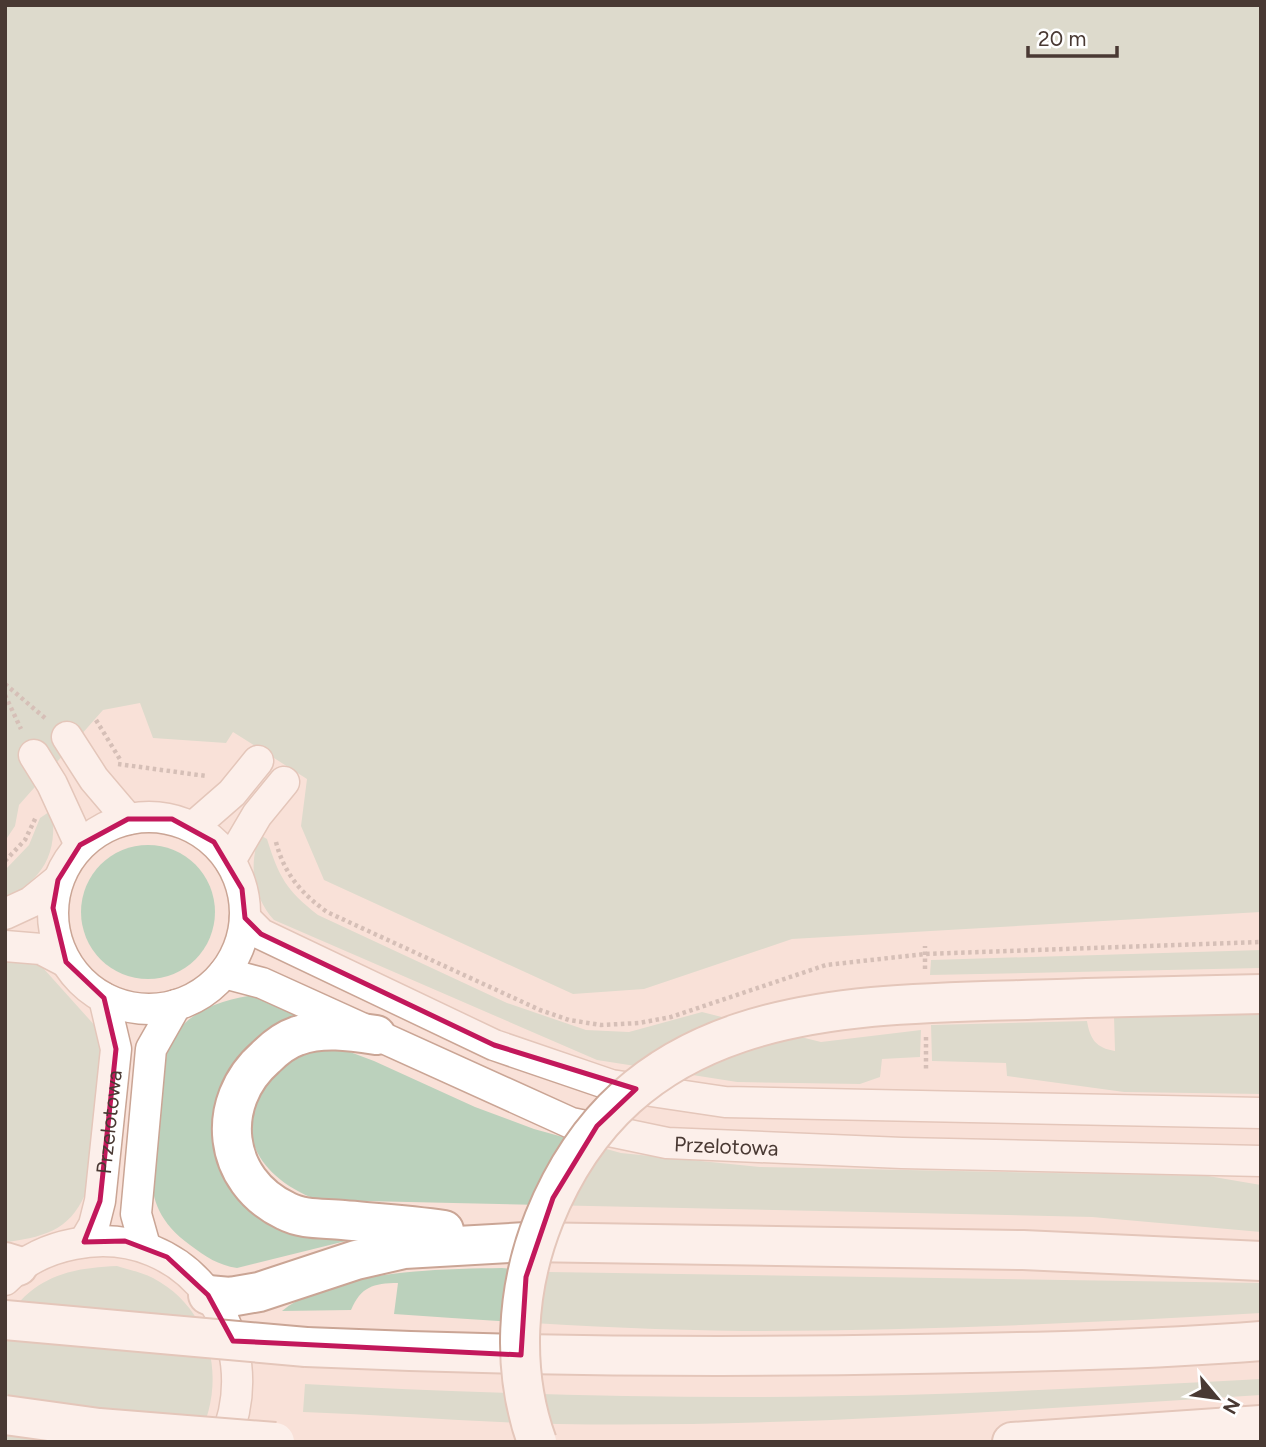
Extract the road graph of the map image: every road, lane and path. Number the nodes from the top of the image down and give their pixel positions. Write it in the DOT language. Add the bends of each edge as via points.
graph roads {
  1 [pos="5,684"];
  2 [pos="5,695"];
  3 [pos="96,720"];
  4 [pos="67,737"];
  5 [pos="34,755"];
  6 [pos="258,761"];
  7 [pos="121,762"];
  8 [pos="94,779"];
  9 [pos="284,782"];
  10 [pos="232,793"];
  11 [pos="60,800"];
  12 [pos="257,815"];
  13 [pos="128,819"];
  14 [pos="193,827"];
  15 [pos="80,845"];
  16 [pos="5,861"];
  17 [pos="230,861"];
  18 [pos="58,880"];
  19 [pos="5,914"];
  20 [pos="245,918"];
  21 [pos="1261,942"];
  22 [pos="5,946"];
  23 [pos="66,962"];
  24 [pos="224,973"];
  25 [pos="1261,994"];
  26 [pos="104,998"];
  27 [pos="176,1005"];
  28 [pos="376,1035"];
  29 [pos="1261,1112"];
  30 [pos="1261,1161"];
  31 [pos="84,1242"];
  32 [pos="526,1242"];
  33 [pos="145,1246"];
  34 [pos="1261,1261"];
  35 [pos="10,1269"];
  36 [pos="208,1296"];
  37 [pos="5,1320"];
  38 [pos="1261,1341"];
  39 [pos="5,1415"];
  40 [pos="1261,1425"];
  41 [pos="224,1442"];
  42 [pos="275,1442"];
  43 [pos="537,1442"];
  44 [pos="1012,1442"];
  1 -- 4 [label="path"];
  2 -- 5 [label="path"];
  3 -- 7 [label="path"];
  4 -- 8 [label="street"];
  5 -- 11 [label="street"];
  6 -- 10 [label="street"];
  7 -- 8 [label="path"];
  7 -- 10 [label="path" via="213,777"];
  8 -- 13 [label="street"];
  9 -- 12 [label="street"];
  10 -- 14 [label="street"];
  11 -- 15 [label="street"];
  11 -- 16 [label="path" via="41,808 25,841"];
  12 -- 17 [label="street"];
  12 -- 21 [label="path" via="273,830 279,854 302,894 327,912 540,1010 601,1025 671,1017 826,965 925,954"];
  13 -- 14 [label="street" via="172,819"];
  13 -- 15 [label="street"];
  14 -- 17 [label="street"];
  15 -- 18 [label="street"];
  17 -- 20 [label="street" via="242,889"];
  18 -- 19 [label="street"];
  18 -- 23 [label="street" via="52,908"];
  20 -- 24 [label="street" via="238,947"];
  20 -- 29 [label="street, Przelotowa" via="261,934 494,1045 611,1086 725,1102"];
  22 -- 23 [label="street" via="41,950"];
  23 -- 26 [label="street" via="82,983"];
  24 -- 27 [label="street" via="202,993"];
  24 -- 28 [label="street, Przelotowa" via="262,983"];
  25 -- 43 [label="highway, bridge" via="822,1011 728,1035 657,1071 597,1126 569,1165 538,1235 526,1277 519,1341 524,1394"];
  26 -- 27 [label="street" via="139,1009"];
  26 -- 31 [label="street, Przelotowa" via="116,1049 100,1201"];
  27 -- 33 [label="street, Przelotowa" via="151,1049 136,1214"];
  28 -- 30 [label="street, Przelotowa" via="571,1124 667,1143"];
  28 -- 32 [label="highway" via="337,1030 296,1036 254,1067 233,1104 231,1122 241,1170 250,1183 280,1208 310,1218"];
  31 -- 33 [label="street" via="125,1241"];
  31 -- 35 [label="street" via="56,1247"];
  32 -- 34 [label="highway" via="1023,1251"];
  32 -- 36 [label="highway" via="404,1249 259,1292"];
  33 -- 36 [label="street" via="185,1270"];
  36 -- 41 [label="street" via="232,1334 239,1378 233,1422"];
  37 -- 38 [label="highway, bridge" via="306,1347 475,1354 749,1357"];
  39 -- 42 [label="highway, bridge"];
  40 -- 44 [label="highway"];
}
